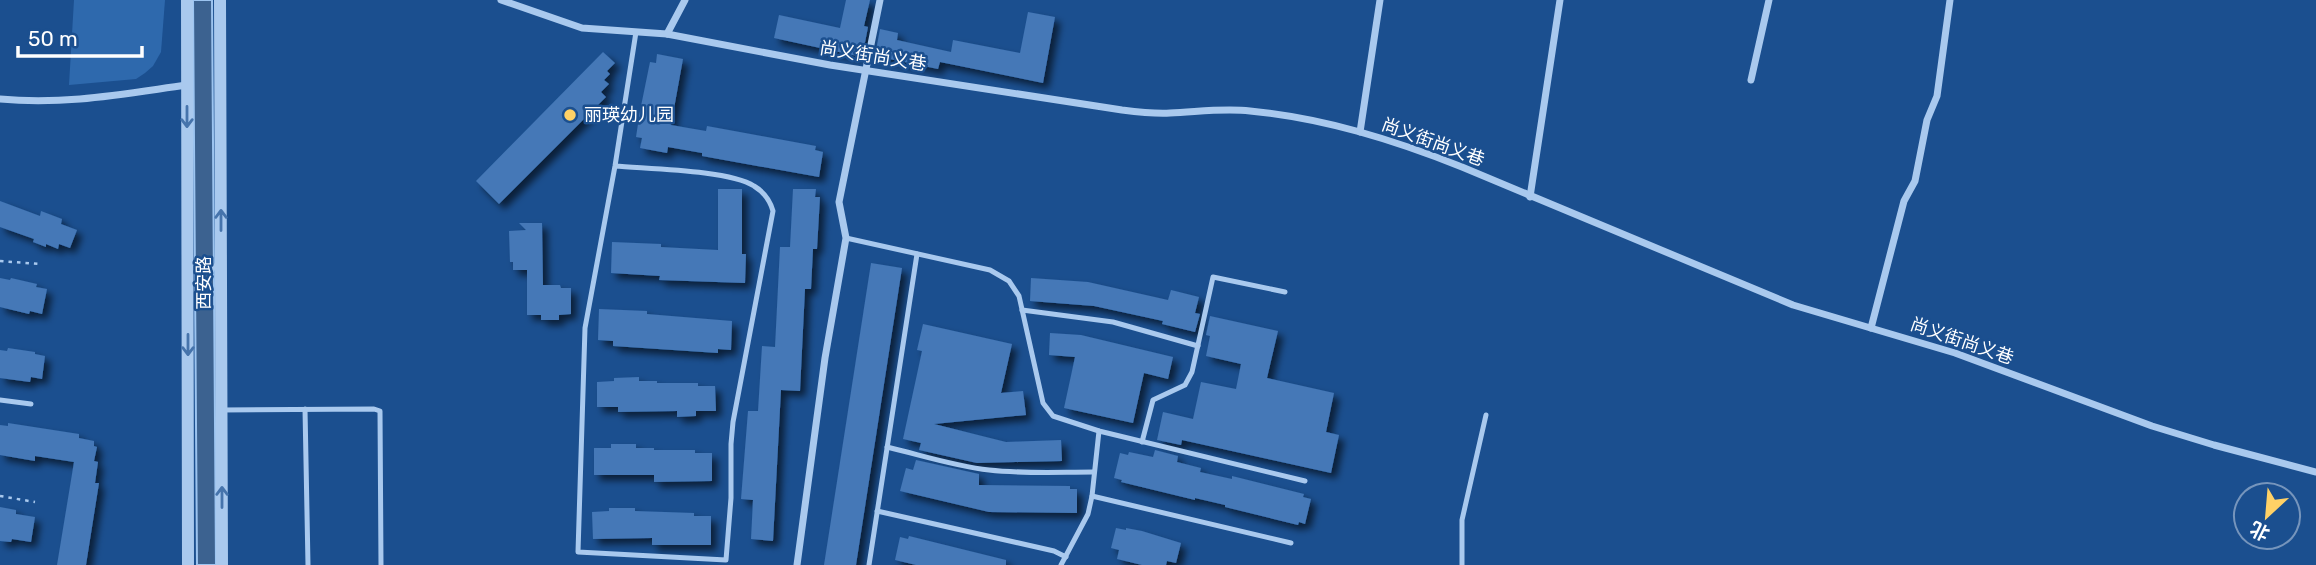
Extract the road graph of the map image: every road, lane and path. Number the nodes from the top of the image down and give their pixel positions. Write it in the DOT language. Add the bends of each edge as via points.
graph roads {
  1 [pos="187,0"];
  2 [pos="220,0"];
  3 [pos="501,0"];
  4 [pos="685,0"];
  5 [pos="880,0"];
  6 [pos="1380,0"];
  7 [pos="1560,0"];
  8 [pos="1769,0"];
  9 [pos="1950,0"];
  10 [pos="636,32"];
  11 [pos="667,34"];
  12 [pos="865,71"];
  13 [pos="1751,80"];
  14 [pos="187,85"];
  15 [pos="0,99"];
  16 [pos="1360,132"];
  17 [pos="615,166"];
  18 [pos="1530,197"];
  19 [pos="846,238"];
  20 [pos="917,254"];
  21 [pos="0,261"];
  22 [pos="40,264"];
  23 [pos="190,267"];
  24 [pos="218,267"];
  25 [pos="1284,292"];
  26 [pos="1022,310"];
  27 [pos="1871,328"];
  28 [pos="1198,346"];
  29 [pos="0,400"];
  30 [pos="31,404"];
  31 [pos="305,409"];
  32 [pos="221,410"];
  33 [pos="1486,415"];
  34 [pos="1099,431"];
  35 [pos="1142,442"];
  36 [pos="887,447"];
  37 [pos="1093,472"];
  38 [pos="2316,472"];
  39 [pos="1305,481"];
  40 [pos="0,496"];
  41 [pos="1092,496"];
  42 [pos="35,502"];
  43 [pos="877,512"];
  44 [pos="1291,543"];
  45 [pos="1064,563"];
  46 [pos="188,565"];
  47 [pos="222,565"];
  48 [pos="308,565"];
  49 [pos="381,565"];
  50 [pos="797,565"];
  51 [pos="869,565"];
  52 [pos="1462,565"];
  1 -- 14 [label="street, 西安路"];
  24 -- 2 [label="street, 西安路, one-way"];
  3 -- 10 [label="street, 尚义街尚义巷" via="582,28"];
  4 -- 11 [label="street"];
  5 -- 12 [label="street"];
  6 -- 16 [label="street"];
  7 -- 18 [label="street"];
  8 -- 13 [label="street"];
  9 -- 27 [label="street" via="1937,96"];
  10 -- 11 [label="street, 尚义街尚义巷"];
  10 -- 17 [label="lane"];
  11 -- 12 [label="street, 尚义街尚义巷"];
  12 -- 16 [label="street, 尚义街尚义巷" via="1144,112 1217,109 1283,115"];
  12 -- 19 [label="street" via="839,202"];
  14 -- 15 [label="street" via="80,100"];
  14 -- 23 [label="street, 西安路, one-way"];
  16 -- 18 [label="street, 尚义街尚义巷"];
  17 -- 17 [label="lane" via="585,328 578,552 726,560 733,422 773,211 756,186 722,176"];
  18 -- 27 [label="street, 尚义街尚义巷" via="1793,305"];
  19 -- 20 [label="lane"];
  19 -- 50 [label="street"];
  20 -- 26 [label="lane" via="1003,276 1015,288"];
  20 -- 36 [label="lane"];
  21 -- 22 [label="path"];
  23 -- 24 [label="street"];
  23 -- 46 [label="street, 西安路, one-way"];
  24 -- 32 [label="street, 西安路"];
  25 -- 28 [label="lane" via="1213,277"];
  26 -- 28 [label="lane" via="1113,322"];
  26 -- 34 [label="lane" via="1043,403 1054,416"];
  27 -- 38 [label="street, 尚义街尚义巷" via="1955,353 2152,426"];
  28 -- 35 [label="lane" via="1185,385 1153,400"];
  29 -- 30 [label="lane"];
  31 -- 32 [label="lane"];
  31 -- 48 [label="lane"];
  31 -- 49 [label="lane" via="380,411"];
  47 -- 32 [label="street, 西安路, one-way"];
  33 -- 52 [label="lane" via="1462,520"];
  34 -- 35 [label="lane"];
  34 -- 37 [label="lane"];
  35 -- 39 [label="lane"];
  36 -- 37 [label="lane" via="988,469"];
  36 -- 43 [label="lane"];
  37 -- 41 [label="lane"];
  40 -- 42 [label="path"];
  41 -- 44 [label="lane"];
  41 -- 45 [label="lane"];
  43 -- 45 [label="lane" via="1054,551"];
  43 -- 51 [label="lane"];
}
